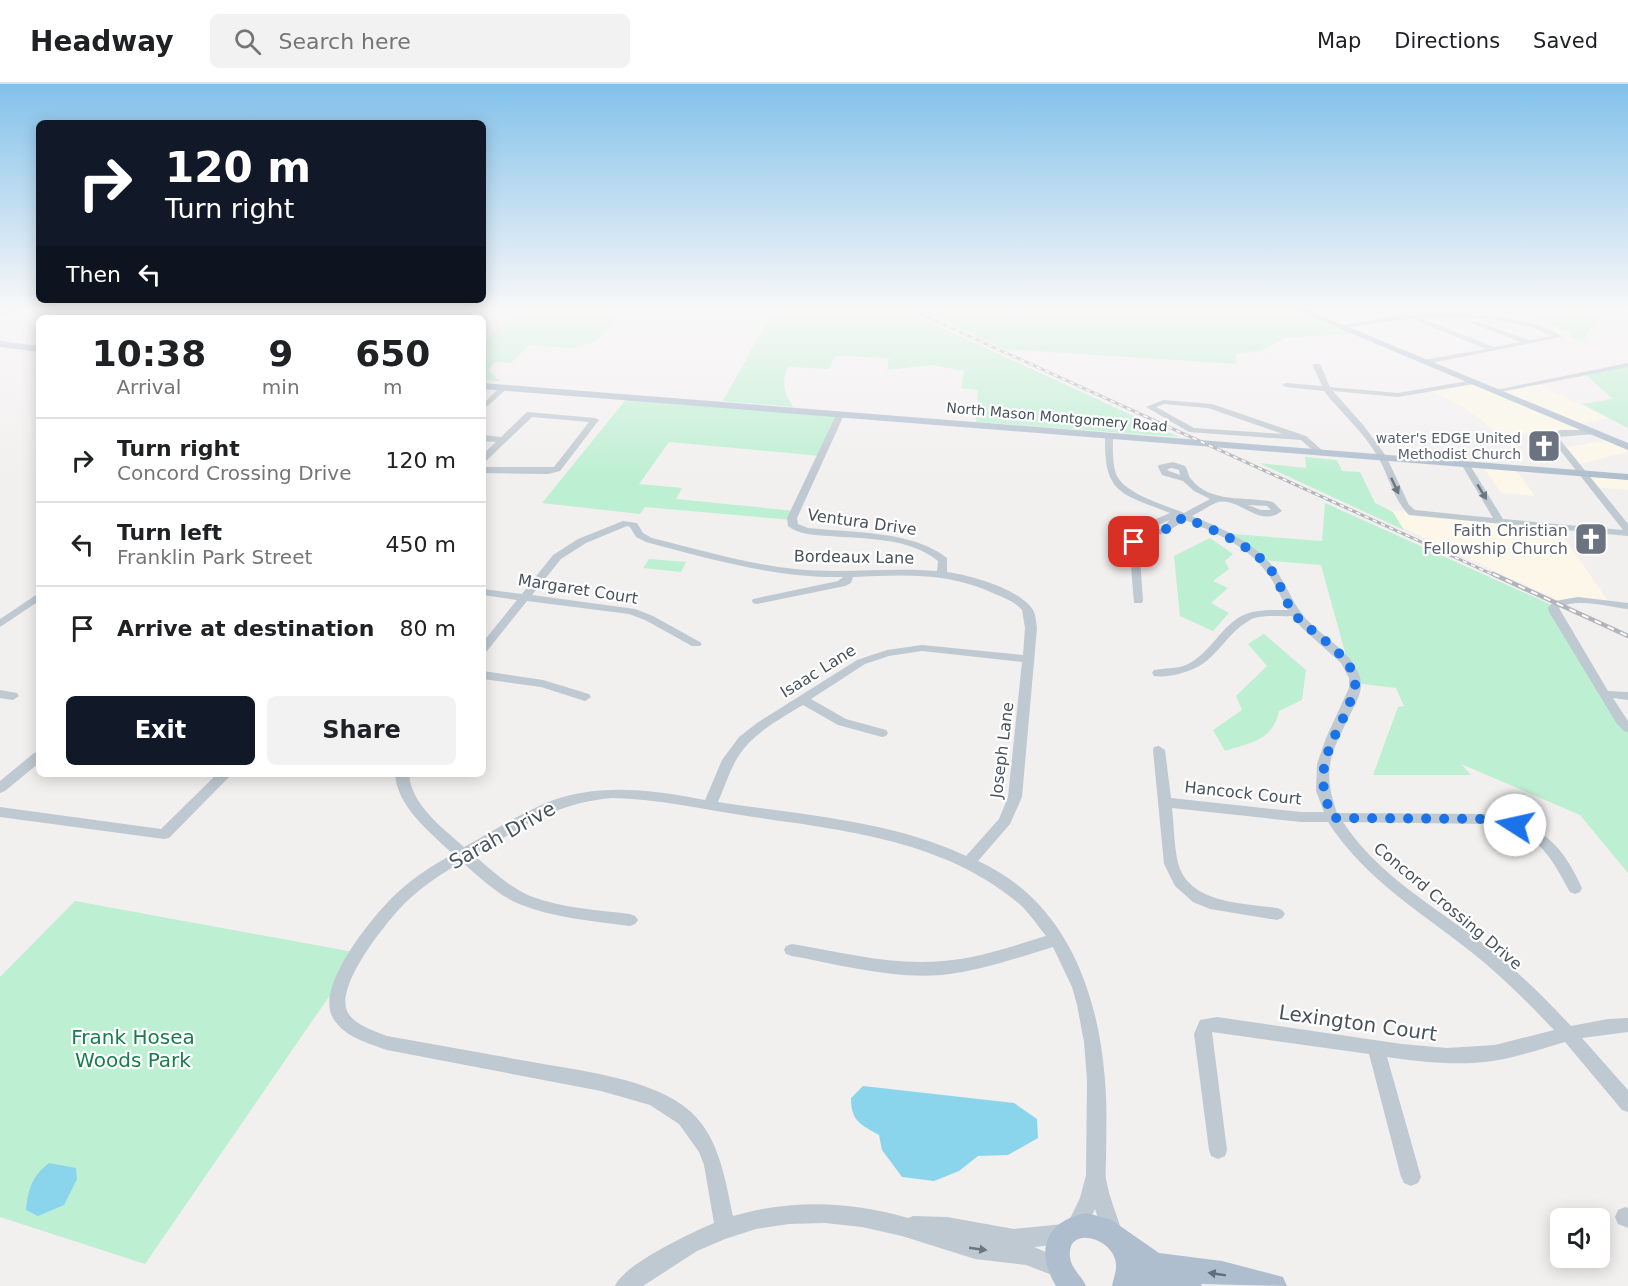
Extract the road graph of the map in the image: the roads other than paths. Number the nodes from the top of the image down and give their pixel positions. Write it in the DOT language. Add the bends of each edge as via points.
graph roads {
  1 [pos="1317,367"];
  2 [pos="1438,367"];
  3 [pos="1617,367"];
  4 [pos="1474,382"];
  5 [pos="1286,385"];
  6 [pos="486,386"];
  7 [pos="506,387"];
  8 [pos="1326,388"];
  9 [pos="1495,391"];
  10 [pos="486,405"];
  11 [pos="840,415"];
  12 [pos="1593,432"];
  13 [pos="1109,436"];
  14 [pos="486,438"];
  15 [pos="1303,438"];
  16 [pos="501,440"];
  17 [pos="1628,447"];
  18 [pos="1320,452"];
  19 [pos="486,456"];
  20 [pos="1382,456"];
  21 [pos="1464,462"];
  22 [pos="486,470"];
  23 [pos="1581,472"];
  24 [pos="1628,477"];
  25 [pos="1186,479"];
  26 [pos="1216,498"];
  27 [pos="1240,504"];
  28 [pos="1180,516"];
  29 [pos="1500,521"];
  30 [pos="1628,532"];
  31 [pos="849,574"];
  32 [pos="942,575"];
  33 [pos="486,592"];
  34 [pos="523,597"];
  35 [pos="36,598"];
  36 [pos="757,602"];
  37 [pos="1138,602"];
  38 [pos="1628,606"];
  39 [pos="23,607"];
  40 [pos="36,609"];
  41 [pos="1293,613"];
  42 [pos="0,624"];
  43 [pos="1031,628"];
  44 [pos="696,644"];
  45 [pos="486,645"];
  46 [pos="1028,659"];
  47 [pos="1158,673"];
  48 [pos="486,675"];
  49 [pos="0,694"];
  50 [pos="1605,694"];
  51 [pos="14,696"];
  52 [pos="1628,696"];
  53 [pos="585,698"];
  54 [pos="802,699"];
  55 [pos="1628,728"];
  56 [pos="882,733"];
  57 [pos="1159,750"];
  58 [pos="36,758"];
  59 [pos="222,777"];
  60 [pos="402,777"];
  61 [pos="0,788"];
  62 [pos="1164,802"];
  63 [pos="710,806"];
  64 [pos="0,812"];
  65 [pos="1333,818"];
  66 [pos="464,854"];
  67 [pos="970,861"];
  68 [pos="1575,888"];
  69 [pos="1277,914"];
  70 [pos="630,920"];
  71 [pos="1058,939"];
  72 [pos="792,950"];
  73 [pos="1628,1025"];
  74 [pos="1567,1034"];
  75 [pos="1376,1048"];
  76 [pos="1628,1104"];
  77 [pos="1218,1150"];
  78 [pos="1412,1177"];
  79 [pos="1096,1179"];
  80 [pos="902,1226"];
  81 [pos="724,1228"];
  82 [pos="1070,1230"];
  83 [pos="1117,1238"];
  84 [pos="1068,1281"];
  85 [pos="625,1286"];
  86 [pos="1126,1286"];
  87 [pos="1189,1286"];
  88 [pos="1274,1286"];
  1 -- 8 [label="street"];
  2 -- 4 [label="main road"];
  3 -- 9 [label="street"];
  4 -- 8 [label="street" via="1403,395"];
  4 -- 9 [label="main road"];
  5 -- 8 [label="street"];
  6 -- 7 [label="main road, North Mason Montgomery Road"];
  7 -- 10 [label="street"];
  7 -- 11 [label="main road, North Mason Montgomery Road"];
  8 -- 20 [label="street"];
  9 -- 12 [label="main road"];
  11 -- 13 [label="main road, North Mason Montgomery Road"];
  11 -- 32 [label="street, Ventura Drive" via="792,518 793,526 924,546 943,560"];
  12 -- 17 [label="main road"];
  12 -- 23 [label="street" via="1553,436"];
  13 -- 18 [label="main road, North Mason Montgomery Road"];
  13 -- 28 [label="street, Concord Crossing Drive" via="1110,474 1115,483"];
  14 -- 16 [label="street"];
  15 -- 15 [label="street" via="1209,406 1163,402 1150,407 1192,430"];
  15 -- 18 [label="street"];
  16 -- 19 [label="street"];
  16 -- 22 [label="street" via="530,414 589,418 595,422 557,469"];
  18 -- 20 [label="main road, North Mason Montgomery Road"];
  20 -- 21 [label="main road, North Mason Montgomery Road"];
  20 -- 29 [label="street, one-way" via="1412,513"];
  21 -- 23 [label="main road, North Mason Montgomery Road"];
  21 -- 29 [label="street, one-way"];
  23 -- 24 [label="main road, North Mason Montgomery Road"];
  23 -- 30 [label="street"];
  25 -- 26 [label="street"];
  26 -- 27 [label="street"];
  26 -- 28 [label="street"];
  28 -- 37 [label="street" via="1163,531 1143,534 1134,542"];
  28 -- 41 [label="street, Concord Crossing Drive" via="1237,542 1262,560 1279,580"];
  29 -- 30 [label="street"];
  31 -- 32 [label="street, Bordeaux Lane"];
  31 -- 34 [label="street, Bordeaux Lane" via="786,571 663,543 639,535 634,525 626,523 567,550"];
  31 -- 36 [label="street" via="841,584"];
  32 -- 43 [label="street, Bordeaux Lane" via="974,581 1020,603 1030,615"];
  33 -- 34 [label="street, Margaret Court"];
  34 -- 44 [label="street, Margaret Court" via="631,611"];
  34 -- 45 [label="street"];
  35 -- 39 [label="street"];
  38 -- 50 [label="street" via="1573,600 1554,606 1554,612"];
  39 -- 40 [label="street"];
  39 -- 42 [label="street"];
  41 -- 47 [label="street" via="1247,617 1200,663 1188,669"];
  41 -- 65 [label="street, Concord Crossing Drive" via="1345,662 1354,678 1352,699 1323,764 1323,791"];
  43 -- 46 [label="street, Joseph Lane"];
  46 -- 54 [label="street, Isaac Lane" via="934,648 896,651 861,662"];
  46 -- 67 [label="street, Joseph Lane" via="1015,797 1005,821"];
  48 -- 53 [label="street" via="543,684"];
  49 -- 51 [label="street"];
  50 -- 52 [label="street"];
  50 -- 55 [label="street"];
  54 -- 56 [label="street" via="842,722"];
  54 -- 63 [label="street, Isaac Lane" via="737,747"];
  57 -- 62 [label="street"];
  58 -- 61 [label="street"];
  59 -- 64 [label="street" via="164,834"];
  60 -- 66 [label="street" via="410,800"];
  62 -- 65 [label="street, Hancock Court"];
  62 -- 69 [label="street" via="1171,864 1185,888 1215,905"];
  63 -- 66 [label="street, Sarah Drive" via="626,794 582,797 540,812"];
  63 -- 67 [label="street, Sarah Drive" via="904,836"];
  65 -- 68 [label="street, Hancock Court" via="1506,822 1531,832 1551,847"];
  65 -- 74 [label="street, Concord Crossing Drive" via="1375,869 1498,965"];
  66 -- 70 [label="street" via="490,878 524,899"];
  66 -- 81 [label="street, Sarah Drive" via="412,889 384,917 339,983 336,998 341,1018 350,1028 387,1043 601,1083 655,1098 685,1118 706,1147"];
  67 -- 71 [label="street, Sarah Drive" via="1018,894"];
  71 -- 72 [label="street" via="983,961 940,968 896,967"];
  71 -- 79 [label="street, Sarah Drive" via="1085,1002 1094,1049 1098,1092"];
  73 -- 74 [label="street, Lexington Court" via="1602,1025"];
  74 -- 75 [label="street, Lexington Court" via="1518,1049 1475,1056"];
  74 -- 76 [label="street, Concord Crossing Drive"];
  75 -- 77 [label="street, Lexington Court" via="1206,1025 1203,1034"];
  75 -- 78 [label="street"];
  79 -- 82 [label="street, Sarah Drive" via="1086,1210"];
  79 -- 83 [label="street, Sarah Drive"];
  80 -- 81 [label="street" via="811,1212 759,1218"];
  80 -- 82 [label="street" via="947,1227 1014,1239"];
  80 -- 84 [label="street, one-way" via="970,1248 1033,1256"];
  81 -- 85 [label="street" via="687,1244"];
  82 -- 83 [label="main road" via="1089,1224"];
  82 -- 84 [label="main road" via="1057,1251"];
  83 -- 86 [label="main road" via="1130,1265"];
  88 -- 83 [label="main road, one-way" via="1214,1273 1167,1270 1154,1266"];
  86 -- 87 [label="main road"];
}
